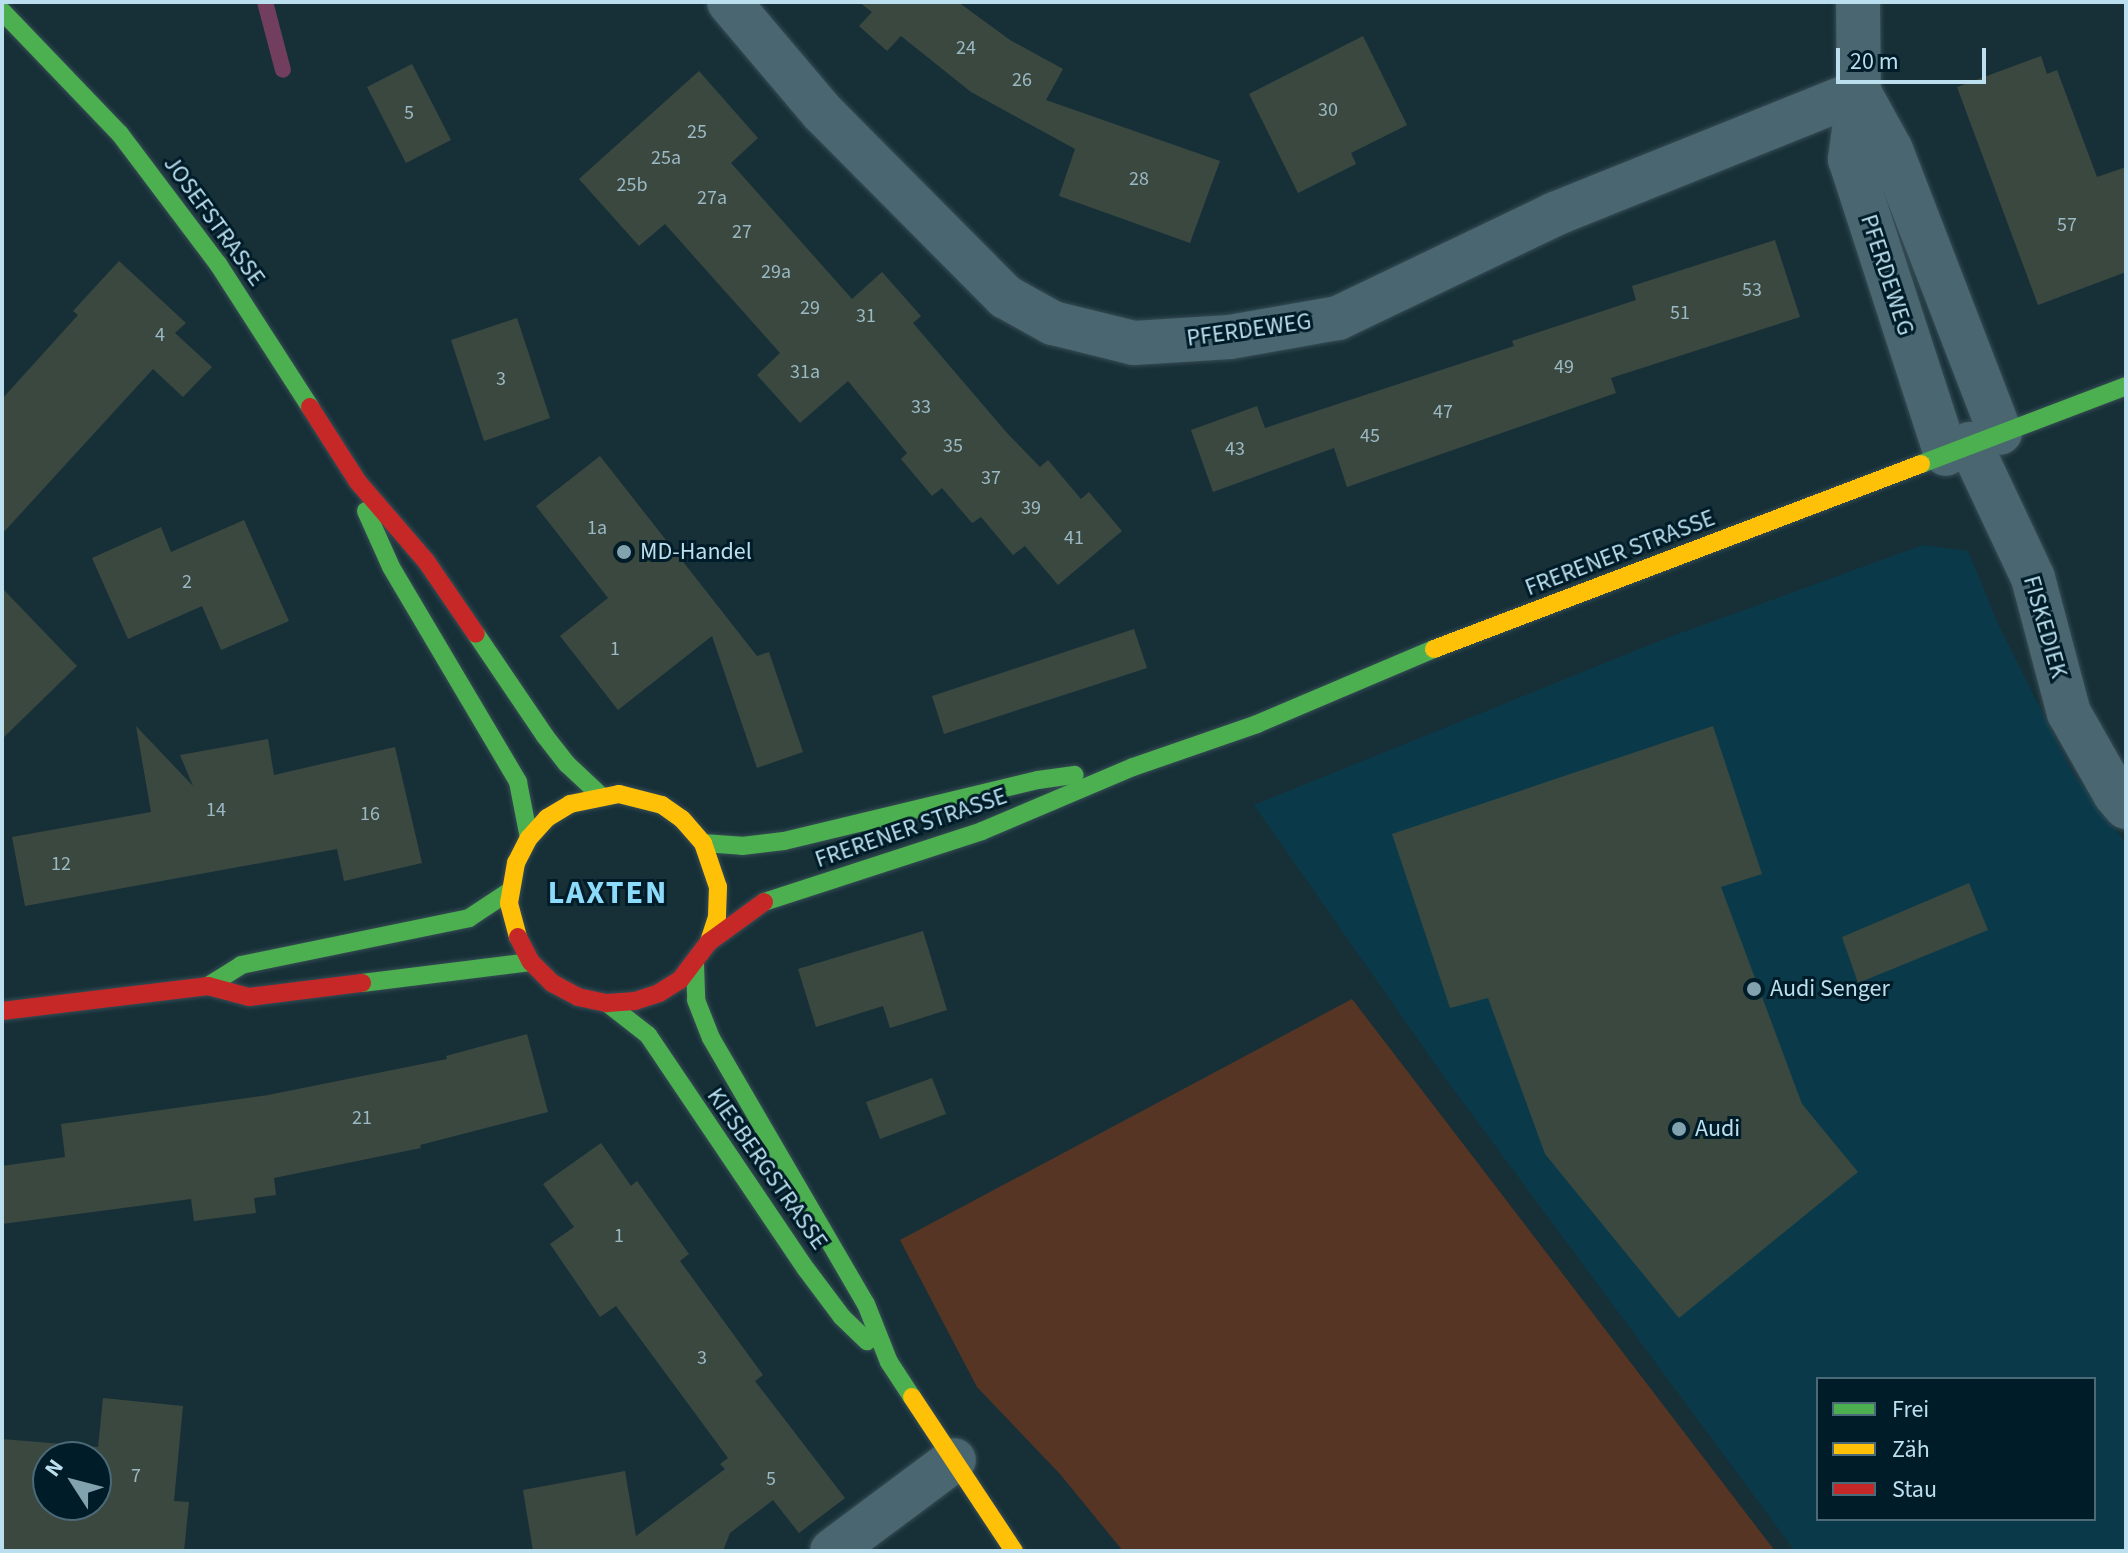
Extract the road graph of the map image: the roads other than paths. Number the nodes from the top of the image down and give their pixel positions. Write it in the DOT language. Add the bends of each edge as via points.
graph roads {
  1 [pos="729,2"];
  2 [pos="1858,2"];
  3 [pos="2,11"];
  4 [pos="1859,92"];
  5 [pos="2126,386"];
  6 [pos="1972,444"];
  7 [pos="358,482"];
  8 [pos="1133,767"];
  9 [pos="600,795"];
  10 [pos="2126,807"];
  11 [pos="529,838"];
  12 [pos="703,843"];
  13 [pos="510,891"];
  14 [pos="709,942"];
  15 [pos="531,962"];
  16 [pos="695,964"];
  17 [pos="208,986"];
  18 [pos="607,1003"];
  19 [pos="2,1011"];
  20 [pos="889,1362"];
  21 [pos="954,1460"];
  22 [pos="832,1551"];
  23 [pos="1014,1551"];
  1 -- 4 [label="street, PFERDEWEG" via="822,112 1006,297 1053,323 1134,343 1230,337 1338,318 1555,214"];
  2 -- 4 [label="street"];
  3 -- 7 [label="main road, JOSEFSTRASSE" via="120,134 218,264"];
  4 -- 6 [label="street, PFERDEWEG" via="1891,150"];
  4 -- 6 [label="street, PFERDEWEG" via="1850,159"];
  5 -- 6 [label="main road, FRERENER STRASSE"];
  6 -- 8 [label="main road, FRERENER STRASSE" via="1397,663 1257,724"];
  6 -- 10 [label="street, FISKEDIEK" via="2033,578 2069,713"];
  7 -- 9 [label="main road, JOSEFSTRASSE" via="426,561 545,736"];
  7 -- 11 [label="main road, JOSEFSTRASSE" via="370,525 391,567 518,782"];
  8 -- 12 [label="main road, FRERENER STRASSE" via="1038,780 784,841"];
  8 -- 14 [label="main road, FRERENER STRASSE" via="982,831 760,903"];
  9 -- 11 [label="main road" via="570,804"];
  9 -- 12 [label="main road" via="639,797 662,805"];
  11 -- 13 [label="main road"];
  12 -- 14 [label="main road" via="718,887"];
  13 -- 15 [label="main road" via="515,932"];
  13 -- 17 [label="main road" via="469,918 241,965"];
  14 -- 16 [label="main road"];
  15 -- 17 [label="main road" via="249,997"];
  15 -- 18 [label="main road" via="552,983 578,997"];
  16 -- 18 [label="main road" via="659,993"];
  16 -- 20 [label="main road, KIESBERGSTRASSE" via="696,1000 711,1038 866,1304"];
  17 -- 19 [label="main road"];
  18 -- 20 [label="main road, KIESBERGSTRASSE" via="648,1035 842,1317"];
  20 -- 21 [label="main road, KIESBERGSTRASSE"];
  21 -- 22 [label="street"];
  21 -- 23 [label="main road, KIESBERGSTRASSE"];
}
